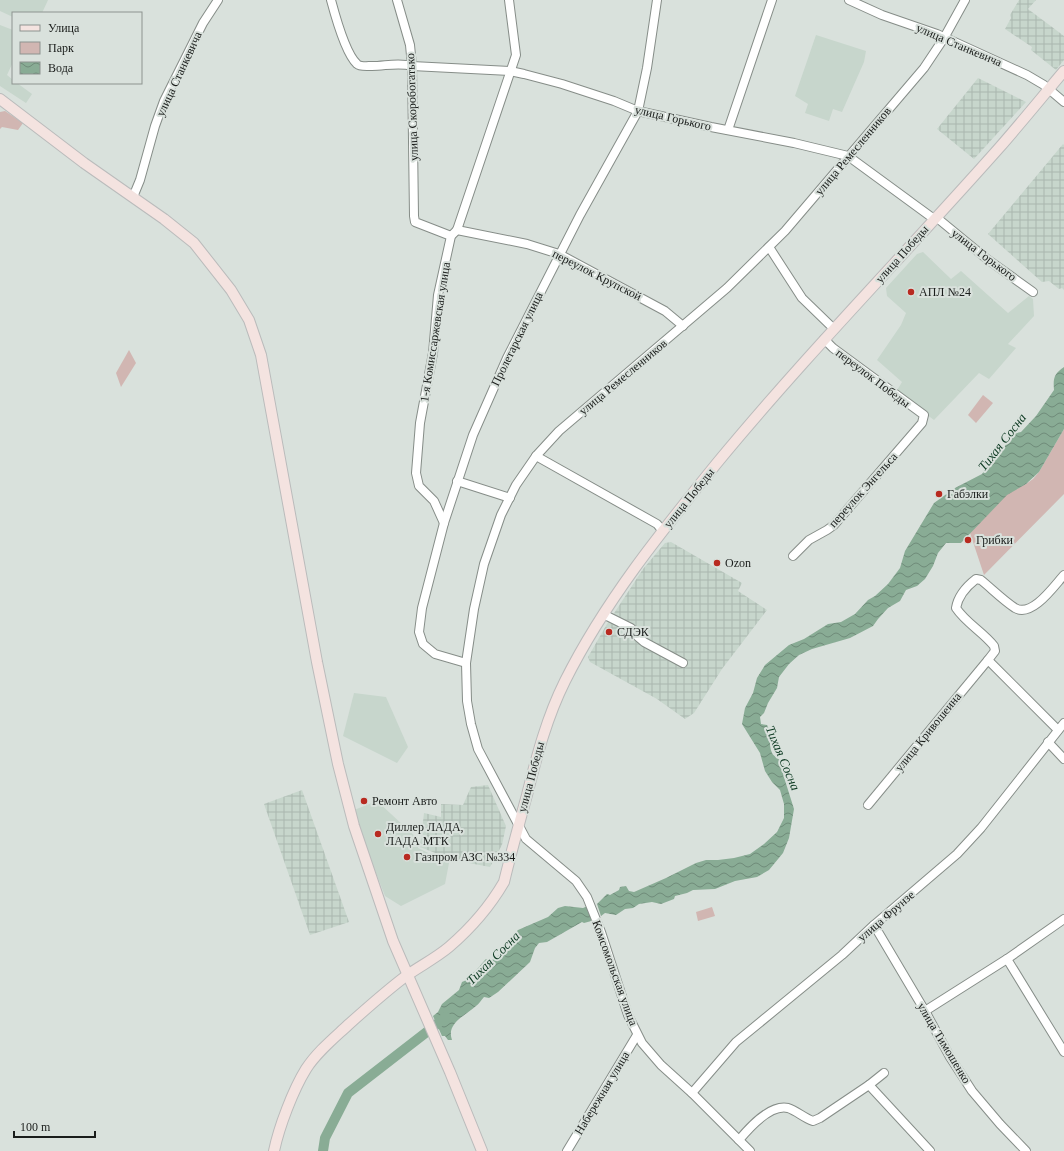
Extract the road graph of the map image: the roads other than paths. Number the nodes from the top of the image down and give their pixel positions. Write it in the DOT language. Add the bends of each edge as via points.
graph roads {
  1 [pos="218,0"];
  2 [pos="331,0"];
  3 [pos="396,0"];
  4 [pos="509,0"];
  5 [pos="657,0"];
  6 [pos="772,0"];
  7 [pos="849,0"];
  8 [pos="965,0"];
  9 [pos="944,38"];
  10 [pos="412,66"];
  11 [pos="510,71"];
  12 [pos="1064,71"];
  13 [pos="1049,90"];
  14 [pos="0,99"];
  15 [pos="1064,102"];
  16 [pos="638,111"];
  17 [pos="728,130"];
  18 [pos="848,156"];
  19 [pos="133,197"];
  20 [pos="414,216"];
  21 [pos="935,218"];
  22 [pos="454,233"];
  23 [pos="769,247"];
  24 [pos="559,254"];
  25 [pos="1033,292"];
  26 [pos="683,326"];
  27 [pos="834,329"];
  28 [pos="824,339"];
  29 [pos="924,415"];
  30 [pos="536,456"];
  31 [pos="456,481"];
  32 [pos="510,498"];
  33 [pos="444,523"];
  34 [pos="662,530"];
  35 [pos="793,556"];
  36 [pos="1064,575"];
  37 [pos="603,614"];
  38 [pos="988,660"];
  39 [pos="683,663"];
  40 [pos="466,664"];
  41 [pos="1064,723"];
  42 [pos="1058,730"];
  43 [pos="1048,742"];
  44 [pos="1064,759"];
  45 [pos="868,805"];
  46 [pos="518,826"];
  47 [pos="1064,918"];
  48 [pos="874,925"];
  49 [pos="1007,959"];
  50 [pos="408,975"];
  51 [pos="925,1011"];
  52 [pos="637,1035"];
  53 [pos="1064,1052"];
  54 [pos="884,1073"];
  55 [pos="869,1085"];
  56 [pos="692,1093"];
  57 [pos="739,1140"];
  58 [pos="274,1151"];
  59 [pos="482,1151"];
  60 [pos="567,1151"];
  61 [pos="750,1151"];
  62 [pos="930,1151"];
  63 [pos="1026,1151"];
  1 -- 19 [label="street, улица Станкевича" via="203,23 164,101"];
  2 -- 10 [label="street, улица Горького" via="341,33 357,64 365,66 404,63"];
  3 -- 10 [label="street, улица Скоробогатько" via="410,45"];
  4 -- 11 [label="street, 1-я Комиссаржевская улица" via="516,55"];
  5 -- 16 [label="street, Пролетарская улица"];
  6 -- 17 [label="street"];
  7 -- 9 [label="street, улица Станкевича"];
  8 -- 9 [label="street, улица Ремесленников"];
  9 -- 13 [label="street, улица Станкевича" via="1027,75"];
  9 -- 18 [label="street, улица Ремесленников" via="924,68"];
  10 -- 11 [label="street, улица Горького"];
  10 -- 20 [label="street, улица Скоробогатько"];
  11 -- 16 [label="street, улица Горького" via="562,84"];
  11 -- 22 [label="street, 1-я Комиссаржевская улица"];
  12 -- 13 [label="main road, улица Победы"];
  13 -- 15 [label="street, улица Станкевича"];
  13 -- 21 [label="main road, улица Победы"];
  14 -- 19 [label="main road"];
  16 -- 17 [label="street, улица Горького"];
  16 -- 24 [label="street, Пролетарская улица"];
  17 -- 18 [label="street, улица Горького"];
  18 -- 21 [label="street, улица Горького"];
  18 -- 23 [label="street, улица Ремесленников"];
  19 -- 50 [label="main road" via="194,243 231,290 249,320 261,355 338,764 354,826 393,941"];
  20 -- 22 [label="street, переулок Крупской" via="415,222"];
  21 -- 25 [label="street, улица Горького"];
  21 -- 27 [label="main road, улица Победы"];
  22 -- 24 [label="street, переулок Крупской" via="527,244"];
  22 -- 33 [label="street, 1-я Комиссаржевская улица" via="438,295 433,353 420,423 416,473 419,486 434,501"];
  23 -- 26 [label="street, улица Ремесленников"];
  23 -- 27 [label="street" via="802,298"];
  24 -- 26 [label="street, переулок Крупской" via="665,311"];
  24 -- 31 [label="street, Пролетарская улица" via="507,358"];
  26 -- 30 [label="street, улица Ремесленников" via="564,427"];
  27 -- 28 [label="main road, улица Победы"];
  28 -- 29 [label="street, переулок Победы"];
  28 -- 34 [label="main road, улица Победы"];
  29 -- 35 [label="street, переулок Энгельса" via="922,423 834,525 808,540"];
  30 -- 32 [label="street, улица Ремесленников"];
  30 -- 34 [label="street" via="657,524"];
  31 -- 32 [label="street"];
  31 -- 33 [label="street, Пролетарская улица"];
  32 -- 40 [label="street, улица Ремесленников" via="501,515 484,564"];
  33 -- 40 [label="street, Пролетарская улица" via="422,608 419,632 424,644 435,654"];
  34 -- 37 [label="main road, улица Победы"];
  36 -- 38 [label="street, улица Кривошеина" via="1042,600 1024,610 1016,609 981,580 976,579 969,584 957,601 956,608 961,616 994,646 995,651"];
  37 -- 39 [label="street" via="631,628 644,642"];
  37 -- 46 [label="main road, улица Победы" via="581,650 549,717"];
  38 -- 42 [label="street"];
  38 -- 45 [label="street, улица Кривошеина"];
  40 -- 46 [label="street, улица Ремесленников" via="467,701 478,749"];
  41 -- 42 [label="street, улица Фрунзе"];
  42 -- 43 [label="street, улица Фрунзе"];
  43 -- 44 [label="street"];
  43 -- 48 [label="street, улица Фрунзе" via="981,828 957,854"];
  46 -- 50 [label="main road, улица Победы" via="504,882 496,897 449,947"];
  46 -- 52 [label="street, Комсомольская улица" via="526,839 576,881 587,897"];
  47 -- 49 [label="street"];
  48 -- 51 [label="street, улица Тимошенко"];
  48 -- 56 [label="street, улица Фрунзе" via="842,955 736,1042"];
  49 -- 51 [label="street"];
  49 -- 53 [label="street"];
  50 -- 58 [label="main road, улица Победы" via="324,1047 306,1069 292,1098"];
  50 -- 59 [label="main road"];
  51 -- 63 [label="street, улица Тимошенко" via="972,1091"];
  52 -- 56 [label="street, Комсомольская улица" via="661,1065"];
  52 -- 60 [label="street, Набережная улица"];
  54 -- 55 [label="street"];
  55 -- 57 [label="street" via="813,1121 783,1107 771,1111"];
  55 -- 62 [label="street"];
  56 -- 57 [label="street, Комсомольская улица"];
  57 -- 61 [label="street, Комсомольская улица"];
}
